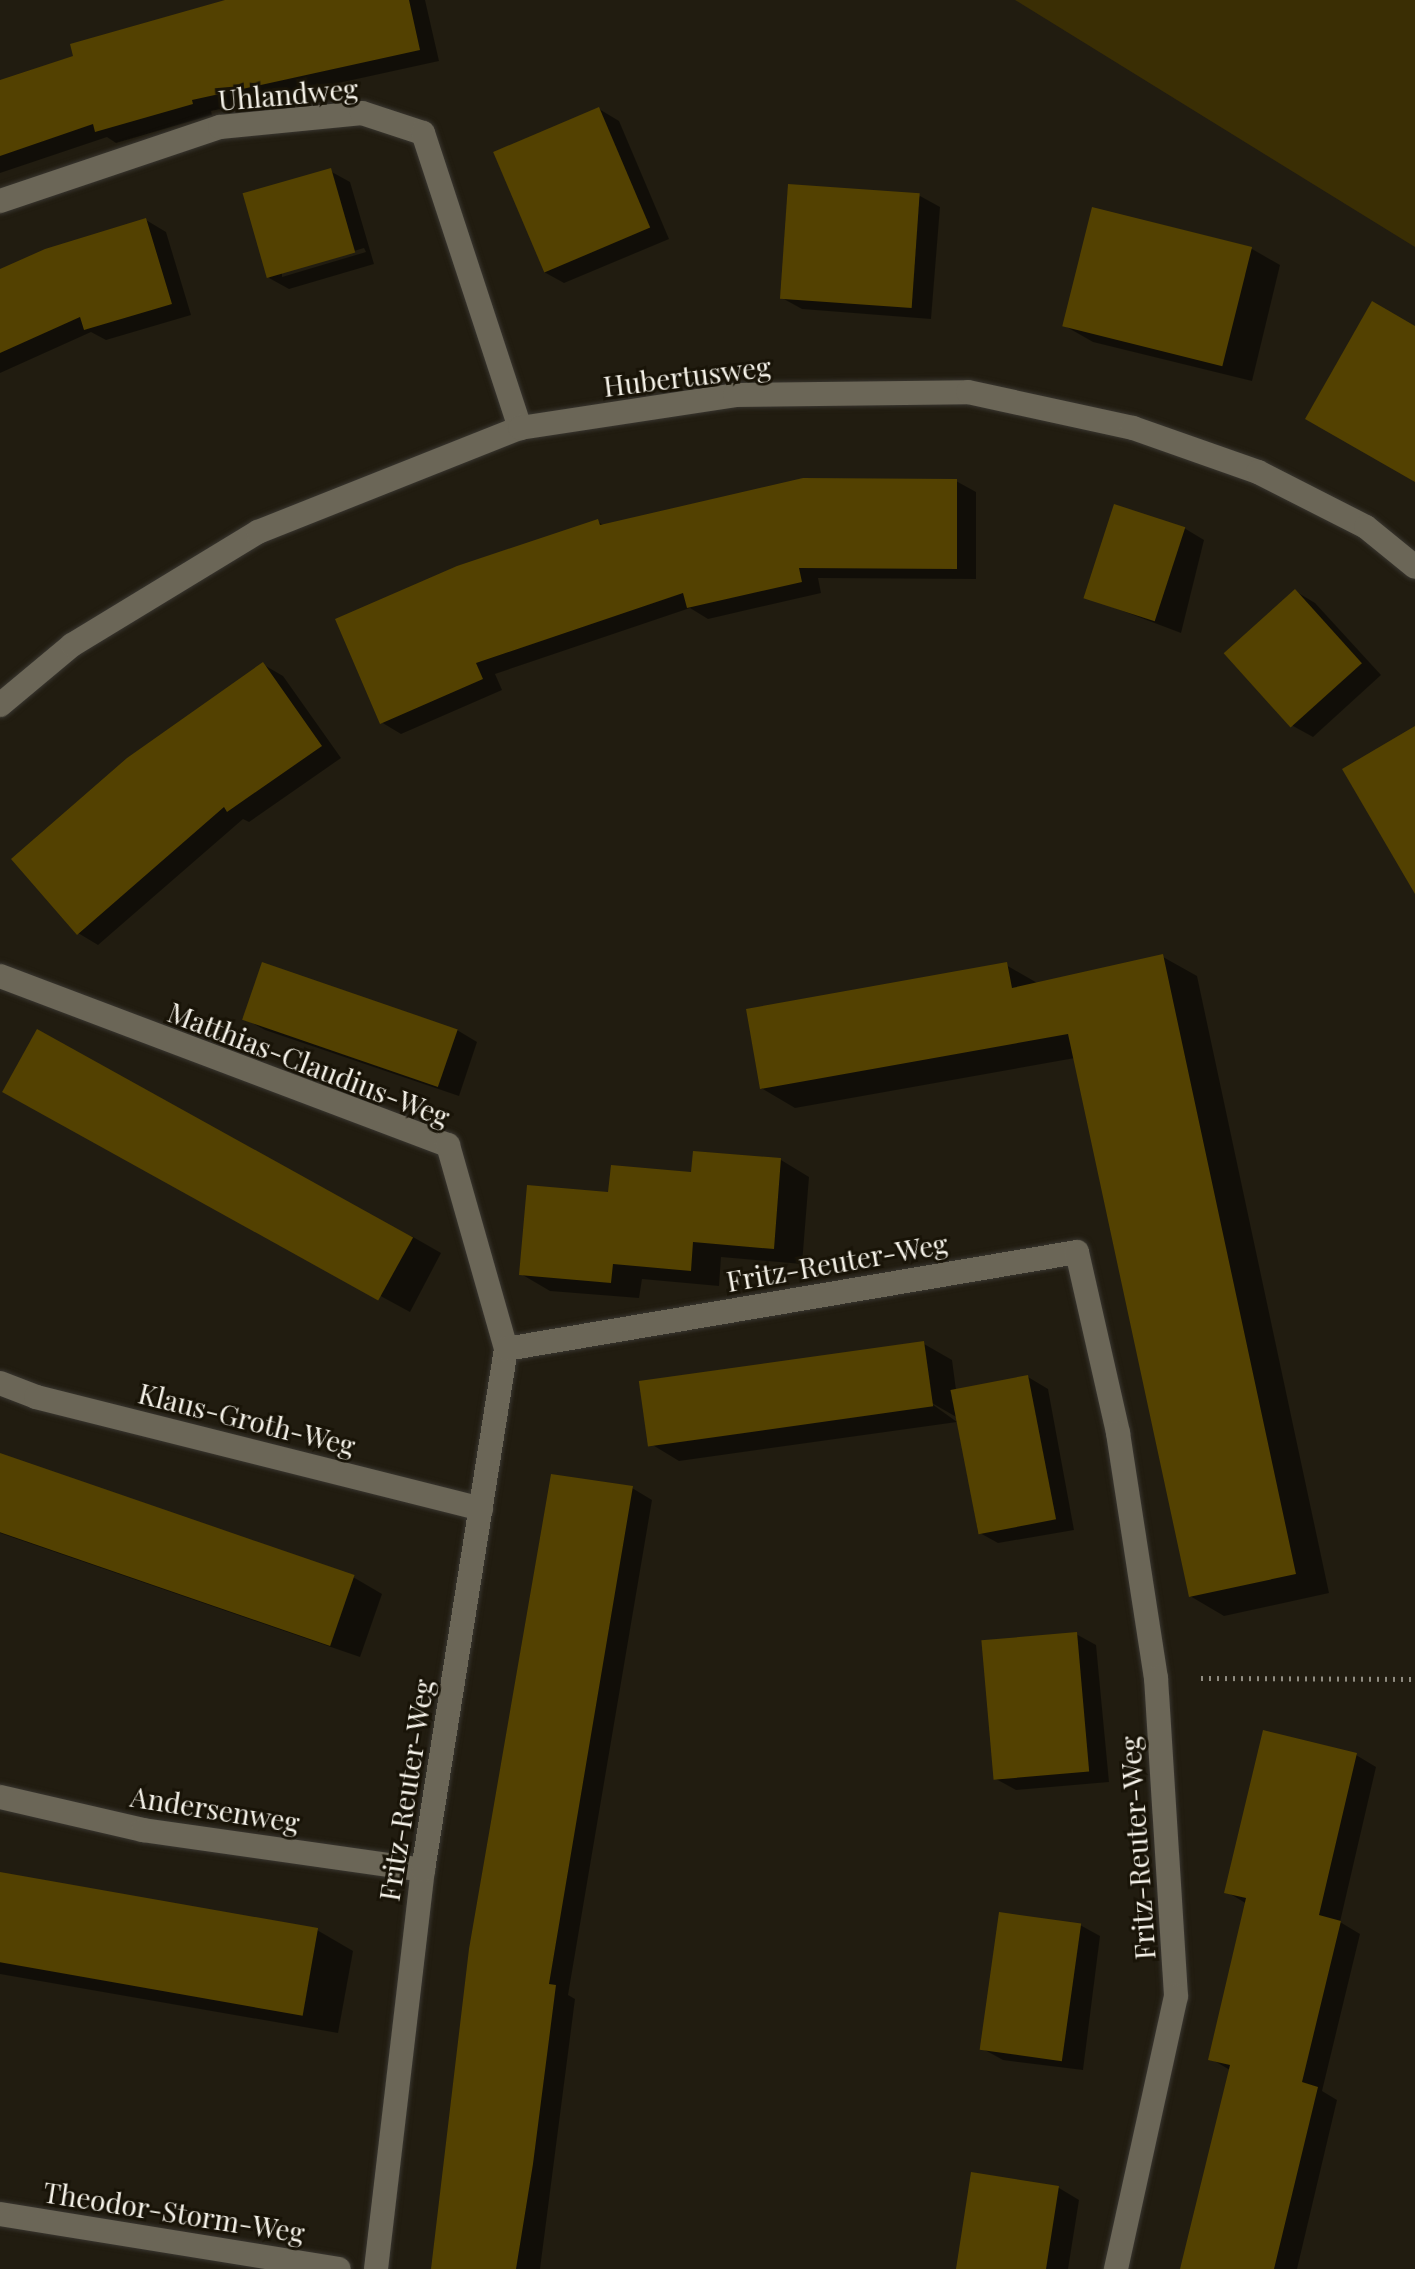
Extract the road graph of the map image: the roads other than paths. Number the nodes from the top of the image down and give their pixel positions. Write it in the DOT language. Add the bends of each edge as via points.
graph roads {
  1 [pos="0,201"];
  2 [pos="520,428"];
  3 [pos="1415,567"];
  4 [pos="0,705"];
  5 [pos="0,976"];
  6 [pos="506,1349"];
  7 [pos="0,1383"];
  8 [pos="481,1509"];
  9 [pos="0,1797"];
  10 [pos="423,1870"];
  11 [pos="0,2214"];
  12 [pos="339,2269"];
  13 [pos="376,2269"];
  14 [pos="1116,2269"];
  1 -- 2 [label="street, Uhlandweg" via="220,127 362,113 423,133"];
  2 -- 3 [label="street, Hubertusweg" via="735,395 968,392 1133,428 1258,472 1366,527"];
  2 -- 4 [label="street, Hubertusweg" via="258,532 72,645"];
  5 -- 6 [label="street, Matthias-Claudius-Weg" via="448,1145"];
  6 -- 8 [label="street, Fritz-Reuter-Weg"];
  6 -- 14 [label="street, Fritz-Reuter-Weg" via="1077,1252 1118,1433 1156,1678 1176,1996"];
  7 -- 8 [label="street, Klaus-Groth-Weg" via="36,1397"];
  8 -- 10 [label="street, Fritz-Reuter-Weg"];
  9 -- 10 [label="street, Andersenweg" via="143,1830"];
  10 -- 13 [label="street, Fritz-Reuter-Weg"];
  11 -- 12 [label="street, Theodor-Storm-Weg"];
}
